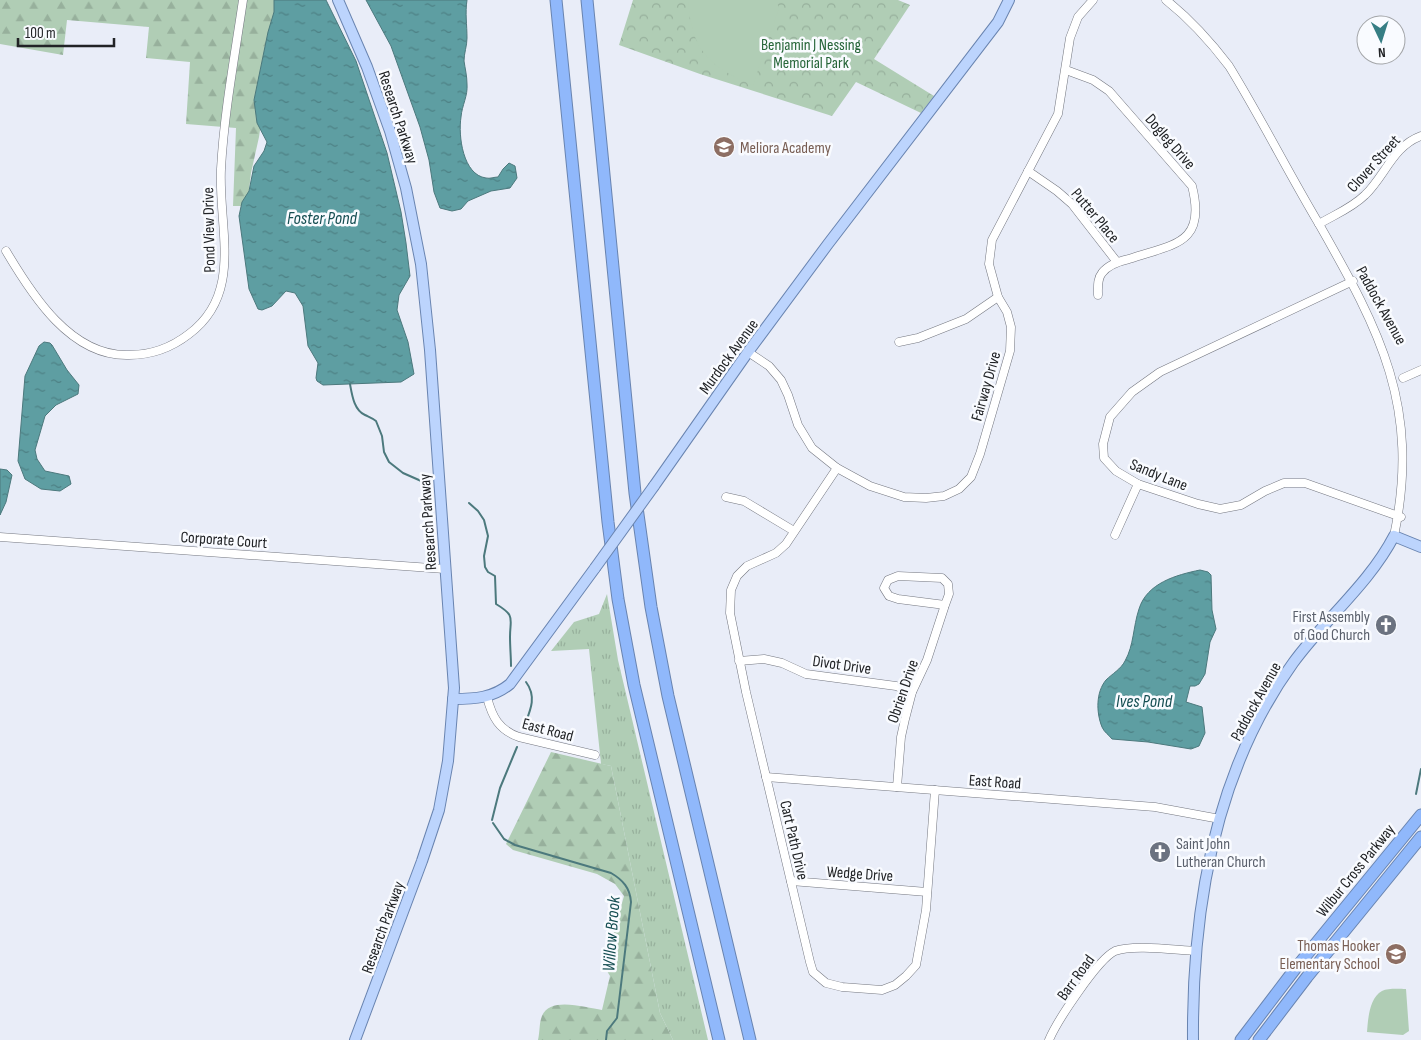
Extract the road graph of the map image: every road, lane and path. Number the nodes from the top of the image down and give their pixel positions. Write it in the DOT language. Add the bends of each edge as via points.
graph roads {
  1 [pos="242,0"];
  2 [pos="338,0"];
  3 [pos="556,0"];
  4 [pos="586,0"];
  5 [pos="1009,0"];
  6 [pos="1093,0"];
  7 [pos="1166,0"];
  8 [pos="1066,70"];
  9 [pos="1421,136"];
  10 [pos="1028,171"];
  11 [pos="1319,224"];
  12 [pos="6,251"];
  13 [pos="1117,262"];
  14 [pos="1353,281"];
  15 [pos="1098,295"];
  16 [pos="998,297"];
  17 [pos="900,342"];
  18 [pos="748,352"];
  19 [pos="1392,353"];
  20 [pos="1400,370"];
  21 [pos="1421,370"];
  22 [pos="1403,378"];
  23 [pos="1406,388"];
  24 [pos="837,468"];
  25 [pos="1410,482"];
  26 [pos="1138,484"];
  27 [pos="726,497"];
  28 [pos="1401,517"];
  29 [pos="794,531"];
  30 [pos="1115,535"];
  31 [pos="1394,536"];
  32 [pos="0,537"];
  33 [pos="1421,547"];
  34 [pos="445,569"];
  35 [pos="945,606"];
  36 [pos="739,661"];
  37 [pos="912,692"];
  38 [pos="487,696"];
  39 [pos="454,699"];
  40 [pos="595,756"];
  41 [pos="766,777"];
  42 [pos="898,787"];
  43 [pos="935,790"];
  44 [pos="1421,816"];
  45 [pos="1220,819"];
  46 [pos="1421,837"];
  47 [pos="791,881"];
  48 [pos="927,892"];
  49 [pos="1196,950"];
  50 [pos="355,1040"];
  51 [pos="719,1040"];
  52 [pos="750,1040"];
  53 [pos="1050,1040"];
  54 [pos="1193,1040"];
  55 [pos="1241,1040"];
  56 [pos="1259,1040"];
  1 -- 12 [label="street, Pond View Drive" via="221,168 223,281 211,312 195,330 180,341 146,354 102,352 62,327 37,298"];
  2 -- 34 [label="main road, Research Parkway" via="382,106 414,222 426,303"];
  3 -- 51 [label="highway" via="608,522 620,607 638,704"];
  4 -- 52 [label="highway" via="635,493 651,607 668,696"];
  5 -- 18 [label="main road, Murdock Avenue" via="998,22"];
  6 -- 8 [label="street, Fairway Drive" via="1078,17 1070,38"];
  7 -- 11 [label="street, Paddock Avenue" via="1209,40 1229,66"];
  8 -- 10 [label="street, Fairway Drive" via="1058,114"];
  8 -- 13 [label="street, Dogleg Drive" via="1093,80 1109,91 1192,186 1195,220 1188,235 1176,244"];
  9 -- 11 [label="street, Clover Street" via="1402,148 1366,195"];
  10 -- 13 [label="street, Putter Place" via="1072,204"];
  10 -- 16 [label="street, Fairway Drive" via="992,240 989,264"];
  11 -- 14 [label="street, Paddock Avenue"];
  13 -- 15 [label="street, Dogleg Drive" via="1102,273 1098,281"];
  14 -- 19 [label="street, Paddock Avenue"];
  14 -- 26 [label="street, Sandy Lane" via="1160,372 1132,392 1110,417 1103,444 1104,458 1116,472"];
  16 -- 17 [label="street" via="966,319"];
  16 -- 24 [label="street, Fairway Drive" via="1011,327 1010,350 971,477 959,489 944,496 904,497 870,486"];
  18 -- 24 [label="street, Fairway Drive" via="769,366 781,380 798,425 812,448"];
  18 -- 38 [label="main road, Murdock Avenue, bridge" via="516,677 500,691"];
  20 -- 22 [label="street, Paddock Avenue"];
  21 -- 22 [label="street"];
  22 -- 23 [label="street, Paddock Avenue"];
  24 -- 29 [label="street, Cart Path Drive"];
  25 -- 28 [label="street, Paddock Avenue"];
  26 -- 28 [label="street, Sandy Lane" via="1220,509 1241,505 1284,483 1305,483"];
  26 -- 30 [label="street"];
  27 -- 29 [label="street" via="744,501"];
  28 -- 31 [label="street, Paddock Avenue"];
  29 -- 36 [label="street, Cart Path Drive" via="776,553 747,566 737,576 731,590 730,613"];
  31 -- 33 [label="main road"];
  31 -- 45 [label="main road, Paddock Avenue" via="1278,685 1243,755"];
  32 -- 34 [label="street, Corporate Court"];
  34 -- 39 [label="main road, Research Parkway"];
  35 -- 35 [label="street, Obrien Drive" via="948,584 942,578 898,576 888,580 884,588 889,596 898,599"];
  35 -- 37 [label="street, Obrien Drive" via="927,660"];
  36 -- 37 [label="street, Divot Drive" via="764,659 806,674 896,686"];
  36 -- 41 [label="street, Cart Path Drive"];
  37 -- 42 [label="street, Obrien Drive" via="901,737"];
  38 -- 39 [label="main road, Murdock Avenue"];
  38 -- 40 [label="street, East Road" via="494,719 508,732"];
  39 -- 50 [label="main road, Research Parkway" via="448,761 438,810"];
  41 -- 42 [label="street, East Road"];
  41 -- 47 [label="street, Cart Path Drive"];
  42 -- 43 [label="street, East Road"];
  43 -- 45 [label="street, East Road" via="1155,807"];
  43 -- 48 [label="street, Cart Path Drive"];
  44 -- 55 [label="highway, Wilbur Cross Parkway"];
  45 -- 49 [label="main road, Paddock Avenue"];
  46 -- 56 [label="highway, Wilbur Cross Parkway"];
  47 -- 48 [label="street, Wedge Drive"];
  47 -- 48 [label="street, Cart Path Drive" via="813,972 826,983 842,987 882,990 895,985 916,965"];
  49 -- 53 [label="street, Barr Road" via="1133,948 1115,952 1104,960 1078,993"];
  49 -- 54 [label="main road, Paddock Avenue"];
}
